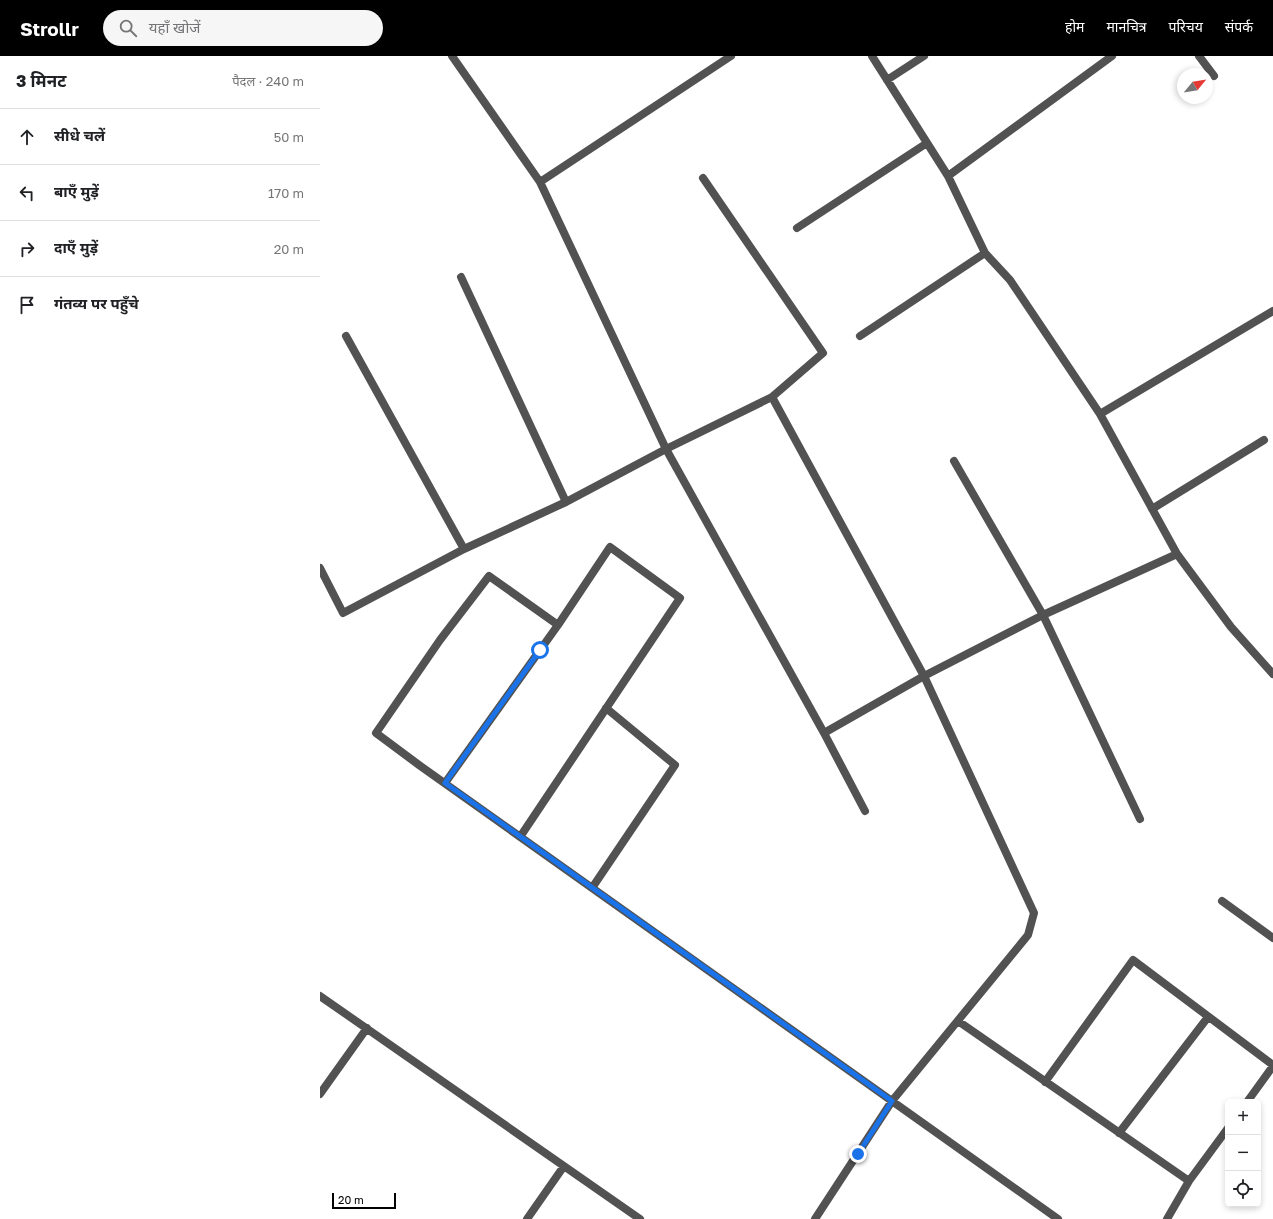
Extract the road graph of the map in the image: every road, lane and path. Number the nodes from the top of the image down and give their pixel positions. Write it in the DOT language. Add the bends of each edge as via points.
graph roads {
  1 [pos="452,56"];
  2 [pos="730,56"];
  3 [pos="872,56"];
  4 [pos="924,56"];
  5 [pos="1112,56"];
  6 [pos="1199,56"];
  7 [pos="1214,76"];
  8 [pos="887,80"];
  9 [pos="927,143"];
  10 [pos="948,176"];
  11 [pos="703,178"];
  12 [pos="540,182"];
  13 [pos="797,228"];
  14 [pos="985,253"];
  15 [pos="461,277"];
  16 [pos="1273,311"];
  17 [pos="346,336"];
  18 [pos="860,336"];
  19 [pos="772,397"];
  20 [pos="1100,414"];
  21 [pos="1264,440"];
  22 [pos="666,450"];
  23 [pos="954,461"];
  24 [pos="566,502"];
  25 [pos="1152,509"];
  26 [pos="464,549"];
  27 [pos="1177,554"];
  28 [pos="320,568"];
  29 [pos="1043,615"];
  30 [pos="558,625"];
  31 [pos="1273,674"];
  32 [pos="924,676"];
  33 [pos="606,708"];
  34 [pos="824,733"];
  35 [pos="445,783"];
  36 [pos="865,811"];
  37 [pos="1140,819"];
  38 [pos="520,837"];
  39 [pos="592,888"];
  40 [pos="1222,901"];
  41 [pos="1273,938"];
  42 [pos="320,996"];
  43 [pos="1208,1017"];
  44 [pos="958,1021"];
  45 [pos="367,1028"];
  46 [pos="1273,1066"];
  47 [pos="1046,1082"];
  48 [pos="320,1094"];
  49 [pos="1249,1099"];
  50 [pos="892,1101"];
  51 [pos="1225,1132"];
  52 [pos="1119,1133"];
  53 [pos="564,1166"];
  54 [pos="1189,1181"];
  55 [pos="526,1219"];
  56 [pos="640,1219"];
  57 [pos="815,1219"];
  58 [pos="1058,1219"];
  59 [pos="1167,1219"];
  1 -- 12 [label="street"];
  2 -- 12 [label="street"];
  3 -- 8 [label="street"];
  4 -- 8 [label="street"];
  5 -- 10 [label="street"];
  6 -- 7 [label="street"];
  8 -- 9 [label="street"];
  9 -- 10 [label="street"];
  9 -- 13 [label="street"];
  10 -- 14 [label="street"];
  11 -- 19 [label="street" via="823,353"];
  12 -- 22 [label="street"];
  14 -- 18 [label="street"];
  14 -- 20 [label="street" via="1010,280"];
  15 -- 24 [label="street"];
  16 -- 20 [label="street"];
  17 -- 26 [label="street"];
  19 -- 22 [label="street"];
  19 -- 32 [label="street"];
  20 -- 25 [label="street"];
  21 -- 25 [label="street"];
  22 -- 24 [label="street"];
  22 -- 34 [label="street"];
  23 -- 29 [label="street"];
  24 -- 26 [label="street"];
  25 -- 27 [label="street"];
  26 -- 28 [label="street" via="343,613"];
  27 -- 29 [label="street"];
  27 -- 31 [label="street" via="1231,627"];
  29 -- 32 [label="street"];
  29 -- 37 [label="street"];
  30 -- 33 [label="street" via="610,547 680,598"];
  30 -- 35 [label="street"];
  30 -- 35 [label="street" via="489,576 440,640 376,733"];
  32 -- 34 [label="street"];
  32 -- 44 [label="street" via="1034,913 1028,935"];
  33 -- 38 [label="street"];
  33 -- 39 [label="street" via="675,765"];
  34 -- 36 [label="street"];
  35 -- 38 [label="street"];
  38 -- 39 [label="street"];
  39 -- 50 [label="street"];
  40 -- 41 [label="street"];
  42 -- 45 [label="street"];
  43 -- 46 [label="street"];
  43 -- 47 [label="street" via="1133,960"];
  43 -- 52 [label="street"];
  44 -- 47 [label="street"];
  44 -- 50 [label="street"];
  45 -- 48 [label="street"];
  45 -- 53 [label="street"];
  46 -- 49 [label="street"];
  47 -- 52 [label="street"];
  50 -- 57 [label="street"];
  50 -- 58 [label="street"];
  51 -- 54 [label="street"];
  52 -- 54 [label="street"];
  53 -- 55 [label="street"];
  53 -- 56 [label="street"];
  54 -- 59 [label="street"];
}
